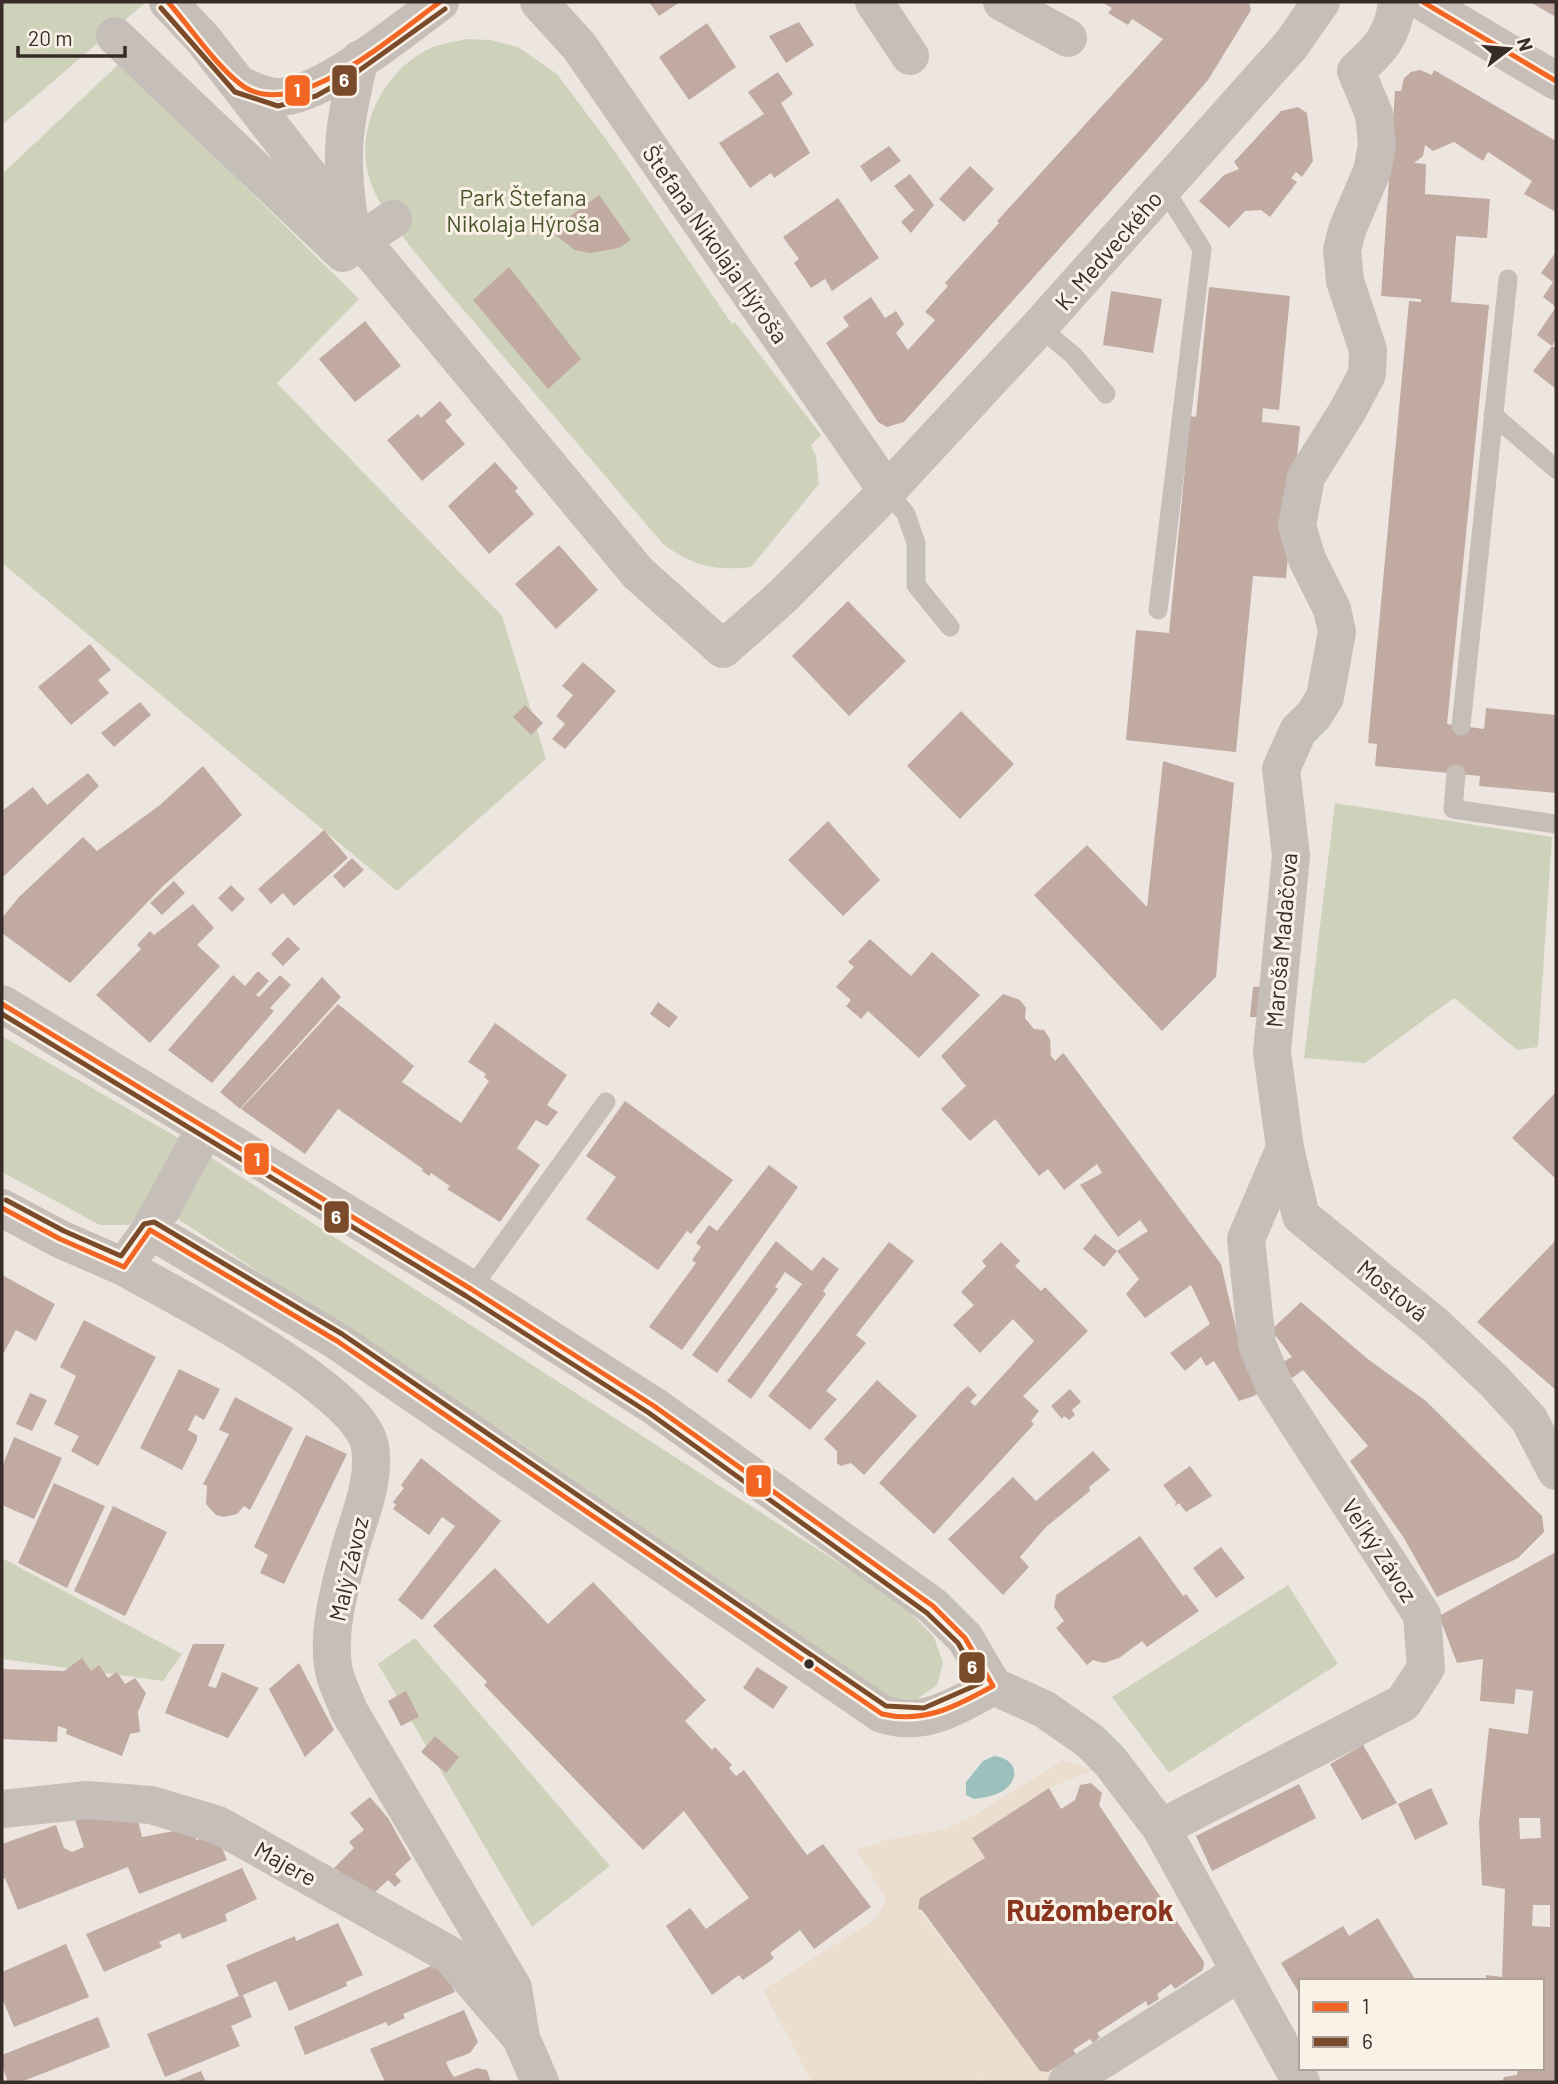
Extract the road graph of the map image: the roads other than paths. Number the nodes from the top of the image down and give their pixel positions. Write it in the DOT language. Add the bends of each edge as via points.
graph roads {
  1 [pos="168,2"];
  2 [pos="440,2"];
  3 [pos="539,2"];
  4 [pos="874,2"];
  5 [pos="1002,2"];
  6 [pos="1321,2"];
  7 [pos="1397,2"];
  8 [pos="1423,2"];
  9 [pos="115,36"];
  10 [pos="1068,38"];
  11 [pos="910,56"];
  12 [pos="360,59"];
  13 [pos="1556,81"];
  14 [pos="240,85"];
  15 [pos="1163,187"];
  16 [pos="368,228"];
  17 [pos="1508,279"];
  18 [pos="1040,327"];
  19 [pos="1106,394"];
  20 [pos="1493,415"];
  21 [pos="1556,469"];
  22 [pos="887,491"];
  23 [pos="1158,610"];
  24 [pos="950,627"];
  25 [pos="1461,726"];
  26 [pos="1456,774"];
  27 [pos="1556,824"];
  28 [pos="2,1003"];
  29 [pos="606,1102"];
  30 [pos="206,1127"];
  31 [pos="1284,1147"];
  32 [pos="2,1208"];
  33 [pos="150,1230"];
  34 [pos="124,1267"];
  35 [pos="471,1289"];
  36 [pos="1543,1422"];
  37 [pos="1556,1471"];
  38 [pos="993,1686"];
  39 [pos="2,1809"];
  40 [pos="1161,1828"];
  41 [pos="1239,1973"];
  42 [pos="522,2038"];
  43 [pos="540,2082"];
  44 [pos="1067,2082"];
  45 [pos="1301,2082"];
  1 -- 14 [label="street"];
  2 -- 12 [label="street"];
  3 -- 22 [label="street, Štefana Nikolaja Hýroša" via="579,46"];
  4 -- 11 [label="street"];
  5 -- 10 [label="street"];
  6 -- 15 [label="street, K. Medveckého" via="1291,45"];
  7 -- 31 [label="street, Maroša Madačova" via="1394,24 1379,49 1356,71 1374,114 1377,145 1342,250 1345,281 1368,350 1367,374 1306,477 1297,526 1307,559 1332,608 1337,632 1325,696 1298,731 1281,769 1292,856 1272,1052"];
  8 -- 13 [label="street"];
  9 -- 16 [label="street" via="344,253"];
  12 -- 14 [label="street" via="292,96 264,95"];
  12 -- 16 [label="street" via="346,114 342,155"];
  14 -- 16 [label="street" via="263,120"];
  15 -- 18 [label="street, K. Medveckého"];
  15 -- 23 [label="lane" via="1202,249"];
  16 -- 22 [label="street, K. Medveckého" via="638,573 723,649"];
  17 -- 20 [label="lane"];
  18 -- 19 [label="lane" via="1073,355"];
  18 -- 22 [label="street, K. Medveckého"];
  20 -- 21 [label="lane"];
  20 -- 25 [label="lane"];
  22 -- 24 [label="lane" via="906,514 916,543 916,585"];
  26 -- 27 [label="lane" via="1453,808"];
  28 -- 30 [label="street"];
  29 -- 35 [label="lane"];
  30 -- 33 [label="street"];
  30 -- 35 [label="street"];
  31 -- 36 [label="street, Mostová" via="1301,1216 1436,1326"];
  31 -- 40 [label="street, Veľký Závoz" via="1246,1239 1257,1344 1275,1388 1422,1615 1426,1668 1404,1703"];
  32 -- 34 [label="street, Malý Závoz"];
  33 -- 34 [label="street"];
  33 -- 38 [label="street" via="337,1340 882,1714 920,1719"];
  34 -- 42 [label="street, Malý Závoz" via="290,1364 334,1396 364,1430 370,1443 370,1474 334,1611 333,1667 349,1711 513,1987"];
  35 -- 38 [label="street" via="654,1406 933,1606 965,1637"];
  36 -- 37 [label="street, Mostová"];
  38 -- 40 [label="street" via="1044,1709 1090,1741"];
  39 -- 42 [label="street, Majere" via="87,1800 151,1805 229,1832 450,1955"];
  40 -- 41 [label="street"];
  41 -- 44 [label="street"];
  41 -- 45 [label="street"];
  42 -- 43 [label="street"];
}
